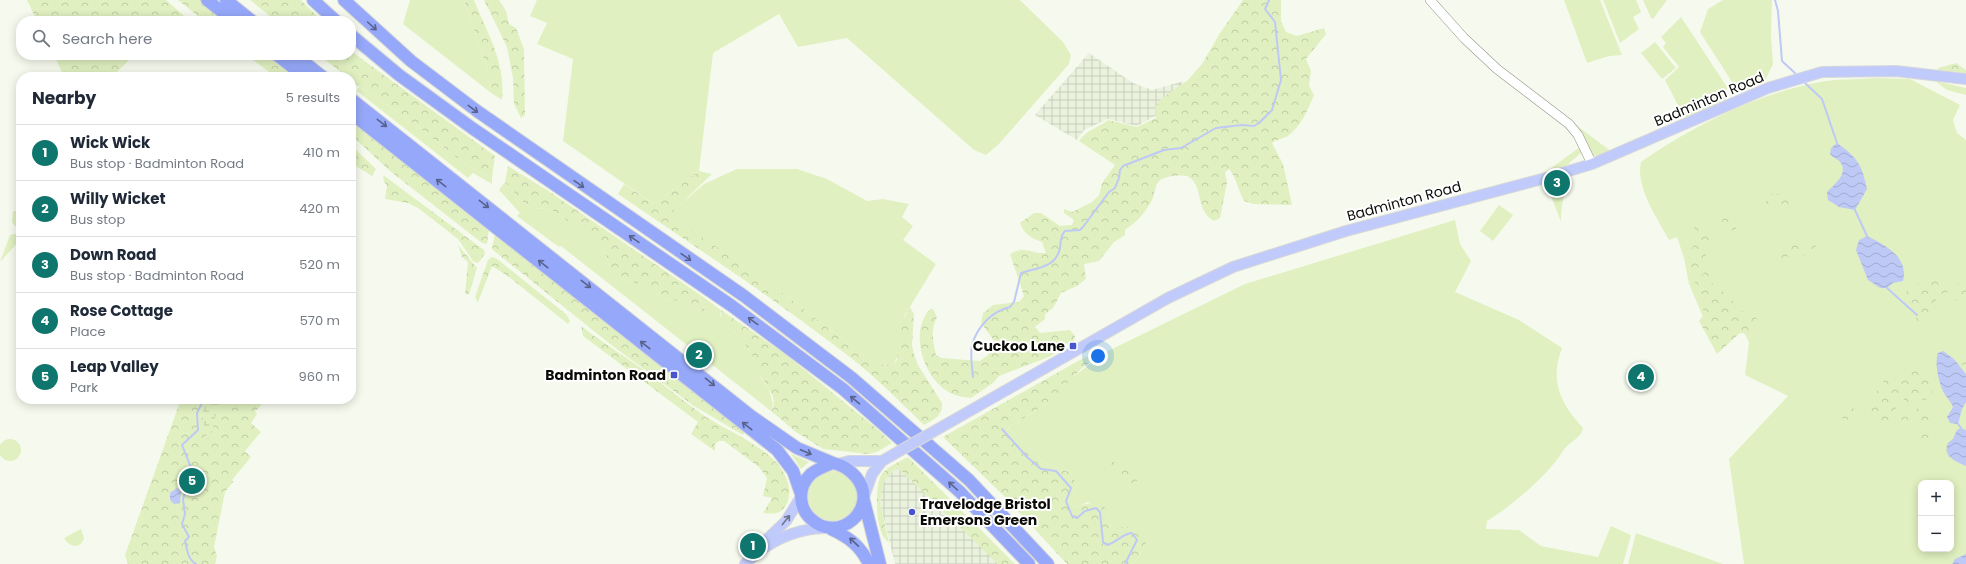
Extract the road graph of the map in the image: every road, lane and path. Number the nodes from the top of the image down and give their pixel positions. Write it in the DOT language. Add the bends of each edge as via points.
graph roads {
  1 [pos="208,0"];
  2 [pos="226,0"];
  3 [pos="313,0"];
  4 [pos="344,0"];
  5 [pos="1430,0"];
  6 [pos="228,16"];
  7 [pos="246,16"];
  8 [pos="331,16"];
  9 [pos="356,39"];
  10 [pos="283,60"];
  11 [pos="301,60"];
  12 [pos="299,72"];
  13 [pos="317,72"];
  14 [pos="1966,79"];
  15 [pos="356,103"];
  16 [pos="356,117"];
  17 [pos="1592,164"];
  18 [pos="882,461"];
  19 [pos="835,464"];
  20 [pos="801,495"];
  21 [pos="864,499"];
  22 [pos="828,528"];
  23 [pos="760,550"];
  24 [pos="745,564"];
  25 [pos="869,564"];
  26 [pos="880,564"];
  27 [pos="1029,564"];
  28 [pos="1048,564"];
  1 -- 6 [label="highway"];
  2 -- 7 [label="highway"];
  3 -- 8 [label="highway"];
  4 -- 28 [label="highway, one-way" via="411,61 477,111 744,296 852,378 969,480"];
  5 -- 17 [label="street" via="1464,38 1497,69 1569,124 1578,135"];
  27 -- 9 [label="highway, one-way" via="959,491 842,389 732,306 472,128 399,75"];
  10 -- 12 [label="highway"];
  11 -- 13 [label="highway"];
  14 -- 17 [label="main road, Badminton Road" via="1896,71 1822,72 1768,88"];
  15 -- 19 [label="highway, one-way" via="774,433 797,448"];
  20 -- 16 [label="highway, one-way" via="792,471 777,450"];
  17 -- 18 [label="main road, Badminton Road, bridge" via="1346,231 1233,267 1161,302"];
  18 -- 19 [label="main road, Badminton Road" via="849,461"];
  18 -- 21 [label="main road, Badminton Road" via="872,474"];
  19 -- 20 [label="highway" via="810,475 804,482"];
  19 -- 21 [label="highway" via="847,469 858,480"];
  20 -- 22 [label="highway" via="807,515 814,522"];
  23 -- 20 [label="main road, one-way" via="764,542 786,521"];
  21 -- 22 [label="highway" via="857,517 848,524"];
  21 -- 26 [label="highway"];
  22 -- 23 [label="main road" via="807,528 791,533"];
  25 -- 22 [label="highway, one-way" via="850,538"];
  23 -- 24 [label="main road"];
}
